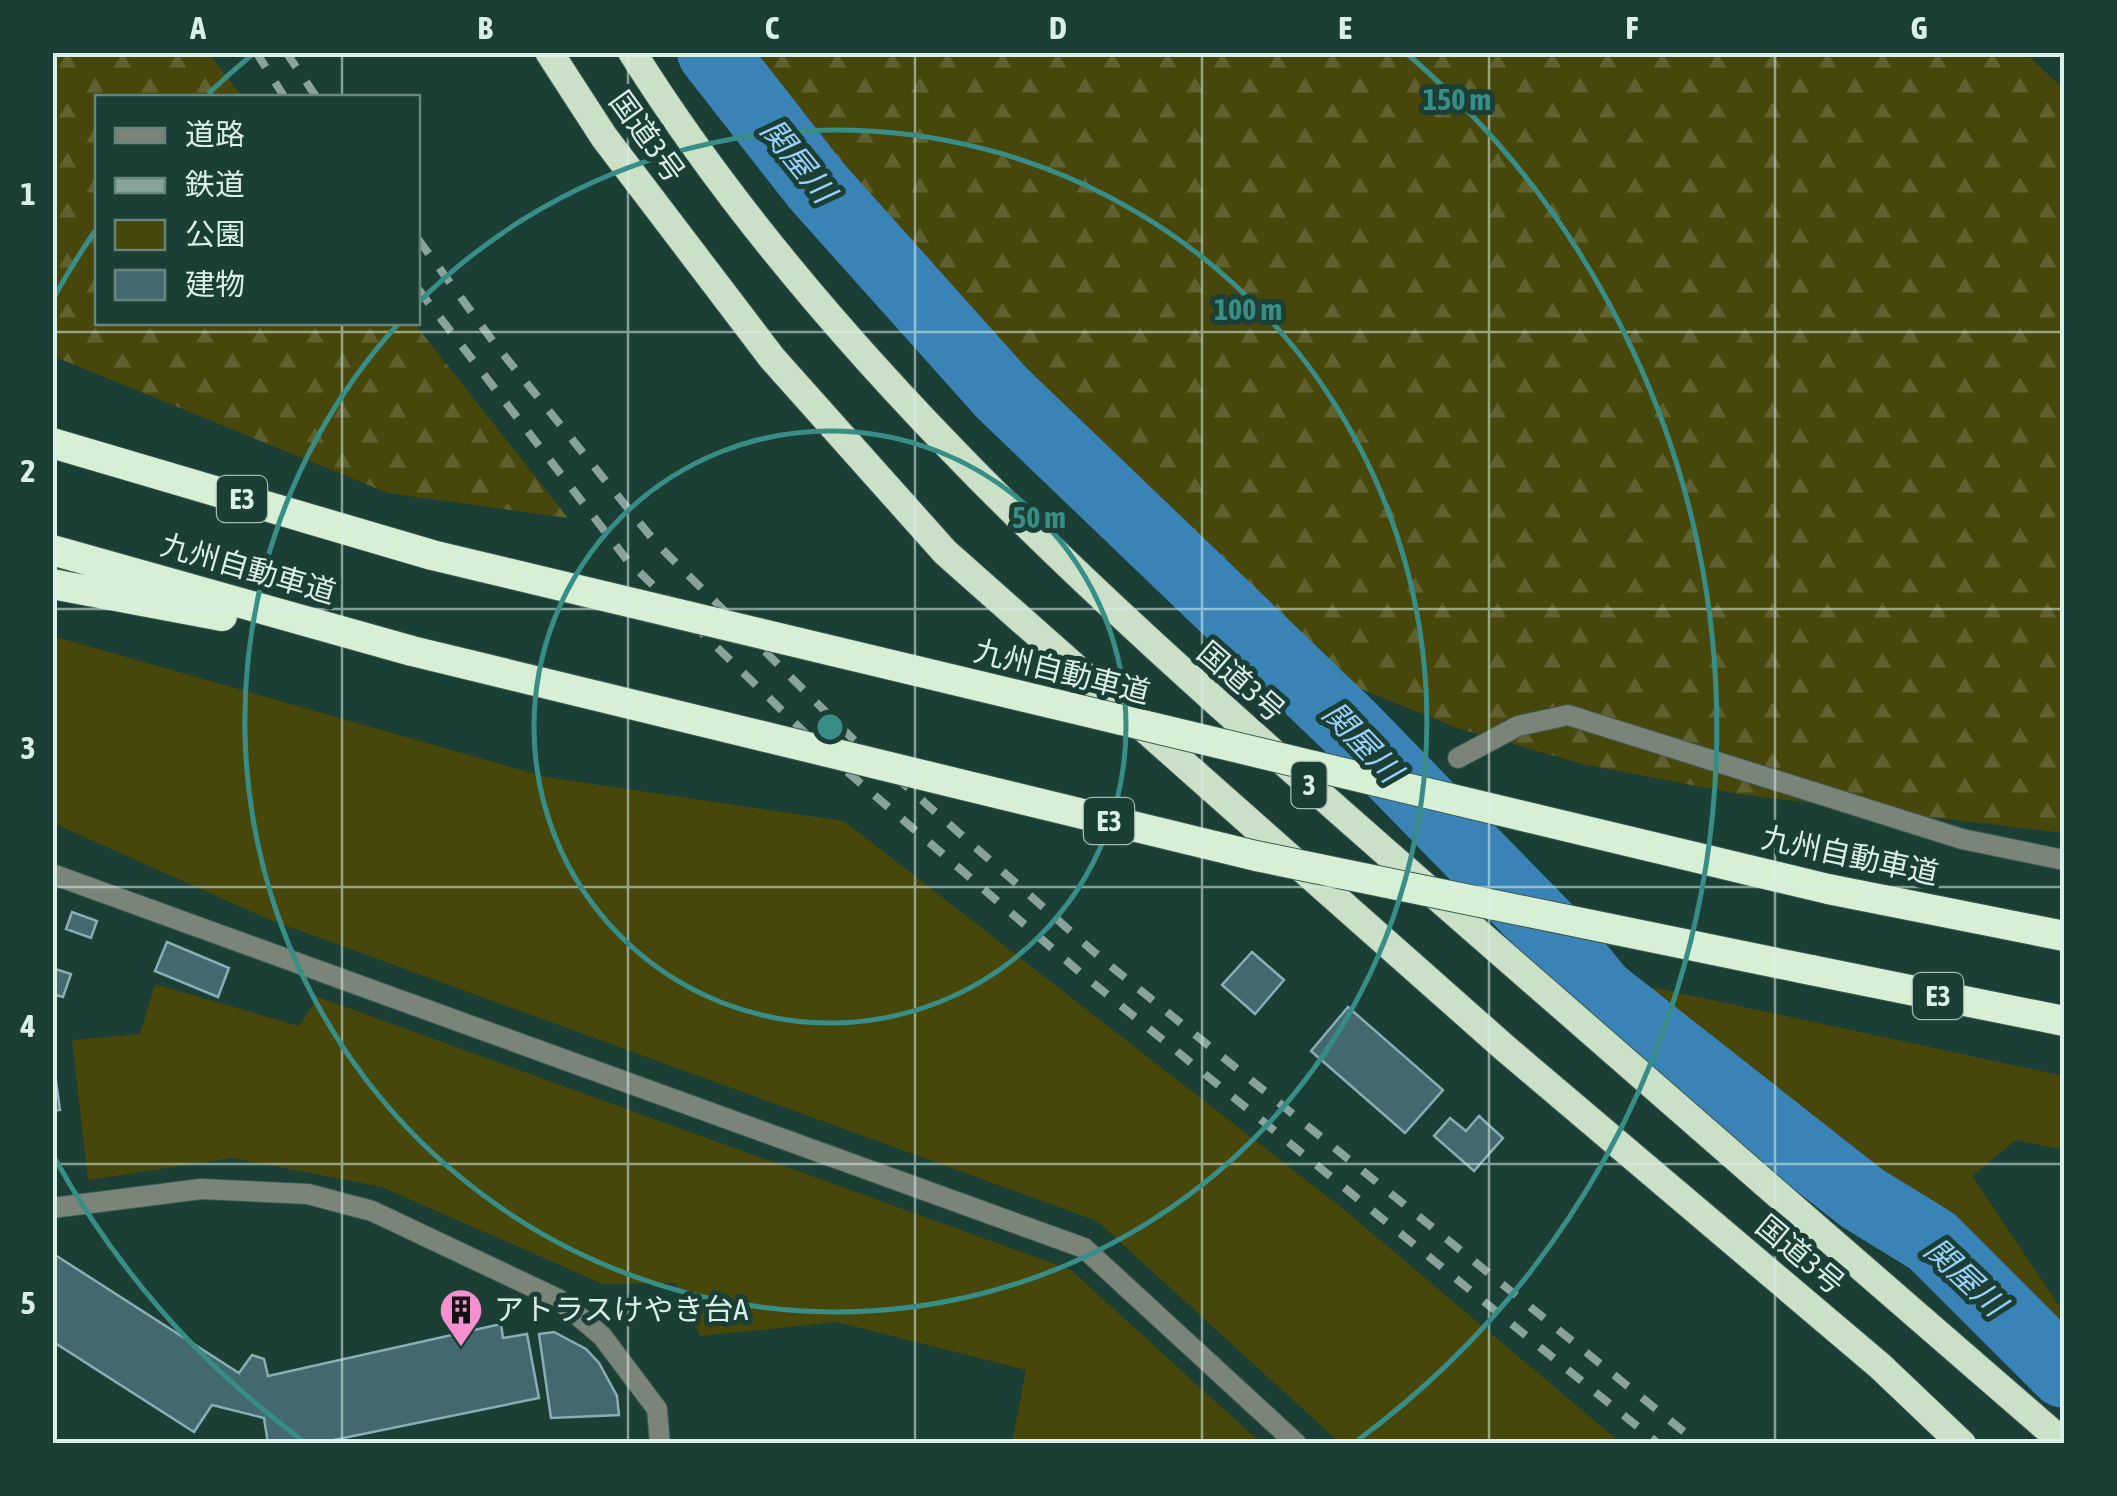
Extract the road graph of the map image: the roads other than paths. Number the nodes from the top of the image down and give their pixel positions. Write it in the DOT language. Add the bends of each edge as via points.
graph roads {
  1 [pos="549,52"];
  2 [pos="632,52"];
  3 [pos="52,443"];
  4 [pos="52,550"];
  5 [pos="52,584"];
  6 [pos="412,652"];
  7 [pos="1458,758"];
  8 [pos="2064,860"];
  9 [pos="52,874"];
  10 [pos="2064,936"];
  11 [pos="2064,1021"];
  12 [pos="52,1208"];
  13 [pos="2064,1443"];
  14 [pos="660,1444"];
  15 [pos="1297,1444"];
  16 [pos="1962,1444"];
  1 -- 16 [label="highway, 国道3号 / 3" via="604,137 772,358 946,552"];
  2 -- 13 [label="highway, 国道3号 / 3" via="681,131 884,379 1154,648"];
  3 -- 10 [label="highway, 九州自動車道 / E3, bridge" via="432,555 1828,889"];
  4 -- 6 [label="highway, 九州自動車道 / E3"];
  5 -- 6 [label="highway"];
  6 -- 11 [label="highway, 九州自動車道 / E3, bridge" via="1256,856"];
  7 -- 8 [label="street" via="1518,726 1568,716 1962,838"];
  9 -- 15 [label="street" via="1084,1248"];
  12 -- 14 [label="street" via="201,1188 308,1194 372,1211 558,1300 602,1336 657,1409"];
}
